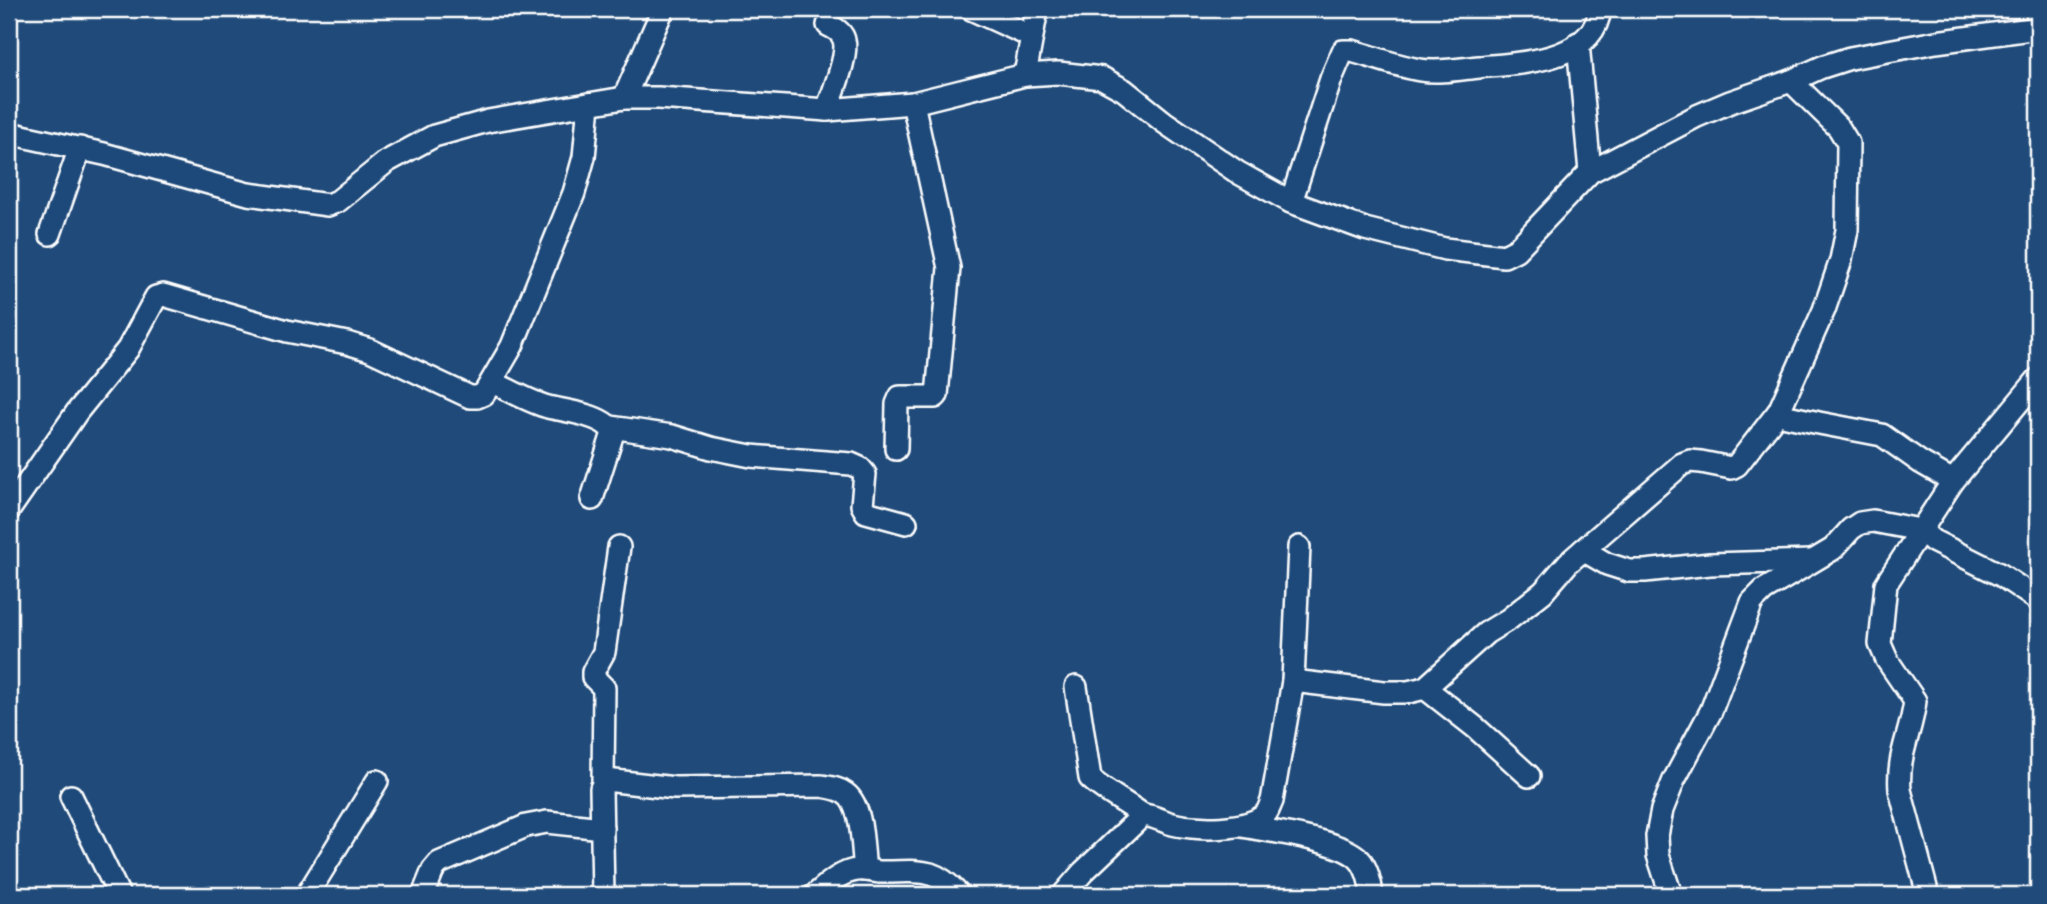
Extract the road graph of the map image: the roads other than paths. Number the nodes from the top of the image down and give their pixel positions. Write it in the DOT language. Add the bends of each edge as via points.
graph roads {
  1 [pos="663,9"];
  2 [pos="971,9"];
  3 [pos="1037,9"];
  4 [pos="1600,9"];
  5 [pos="828,25"];
  6 [pos="2038,28"];
  7 [pos="1030,36"];
  8 [pos="1578,43"];
  9 [pos="1025,75"];
  10 [pos="1791,81"];
  11 [pos="624,98"];
  12 [pos="913,103"];
  13 [pos="589,104"];
  14 [pos="827,110"];
  15 [pos="9,133"];
  16 [pos="80,148"];
  17 [pos="1590,172"];
  18 [pos="1291,202"];
  19 [pos="50,234"];
  20 [pos="2038,379"];
  21 [pos="492,382"];
  22 [pos="1779,411"];
  23 [pos="611,428"];
  24 [pos="896,449"];
  25 [pos="1952,481"];
  26 [pos="592,499"];
  27 [pos="9,510"];
  28 [pos="906,523"];
  29 [pos="1920,530"];
  30 [pos="619,547"];
  31 [pos="1299,547"];
  32 [pos="1583,550"];
  33 [pos="1817,560"];
  34 [pos="2038,600"];
  35 [pos="1293,681"];
  36 [pos="1076,687"];
  37 [pos="1425,688"];
  38 [pos="1529,776"];
  39 [pos="377,781"];
  40 [pos="603,781"];
  41 [pos="71,796"];
  42 [pos="1143,815"];
  43 [pos="1241,825"];
  44 [pos="601,828"];
  45 [pos="864,870"];
  46 [pos="119,895"];
  47 [pos="307,895"];
  48 [pos="423,895"];
  49 [pos="603,895"];
  50 [pos="815,895"];
  51 [pos="959,895"];
  52 [pos="1063,895"];
  53 [pos="1372,895"];
  54 [pos="1671,895"];
  55 [pos="1928,895"];
  1 -- 11 [label="street"];
  2 -- 7 [label="street"];
  3 -- 7 [label="street"];
  4 -- 8 [label="street" via="1592,31"];
  5 -- 14 [label="street" via="838,30 844,51"];
  6 -- 10 [label="street" via="1850,58"];
  7 -- 9 [label="street"];
  8 -- 17 [label="street"];
  8 -- 18 [label="street" via="1555,57 1534,62 1439,71 1343,51"];
  9 -- 12 [label="street"];
  9 -- 18 [label="street" via="1102,78 1124,89 1237,172"];
  10 -- 17 [label="street" via="1697,116"];
  10 -- 22 [label="street" via="1839,128 1848,143 1847,230 1824,310"];
  11 -- 13 [label="street"];
  11 -- 14 [label="street"];
  12 -- 14 [label="street"];
  12 -- 24 [label="street" via="949,268 937,395 900,397"];
  13 -- 16 [label="street" via="488,121 434,136 386,162 328,205 248,194"];
  13 -- 21 [label="street" via="584,157 574,193 512,346"];
  15 -- 16 [label="street"];
  16 -- 19 [label="street"];
  17 -- 18 [label="street" via="1516,250 1504,256 1445,249 1366,229"];
  20 -- 25 [label="street"];
  21 -- 23 [label="street" via="547,406 598,419"];
  21 -- 27 [label="street" via="484,394 470,397 347,343 287,331 163,295 156,298 128,349 77,412"];
  22 -- 25 [label="street" via="1819,424 1882,435"];
  22 -- 32 [label="street" via="1737,465 1682,464"];
  23 -- 26 [label="street"];
  23 -- 28 [label="street" via="672,436 751,456 851,464 865,474 862,505 866,512"];
  25 -- 29 [label="street"];
  29 -- 33 [label="street" via="1860,523"];
  29 -- 34 [label="street"];
  29 -- 55 [label="street" via="1886,584 1880,644 1915,701 1899,762 1900,790"];
  30 -- 40 [label="street" via="604,652 593,672 604,688"];
  31 -- 35 [label="street"];
  32 -- 33 [label="street" via="1629,571"];
  32 -- 37 [label="street" via="1543,592 1486,633"];
  33 -- 54 [label="street" via="1763,590 1752,602 1712,711 1674,780 1657,836"];
  35 -- 37 [label="street" via="1384,692"];
  35 -- 43 [label="street" via="1272,802 1267,813"];
  36 -- 42 [label="street" via="1090,778"];
  37 -- 38 [label="street"];
  39 -- 47 [label="street"];
  40 -- 44 [label="street"];
  40 -- 45 [label="street" via="675,788 821,786 843,792 851,798 860,821"];
  41 -- 46 [label="street"];
  42 -- 43 [label="street" via="1209,827"];
  42 -- 52 [label="street"];
  43 -- 53 [label="street" via="1355,855 1366,870"];
  44 -- 48 [label="street" via="547,822 526,826 439,863"];
  44 -- 49 [label="street"];
  45 -- 50 [label="street" via="838,876"];
  45 -- 51 [label="street" via="937,875"];
}
